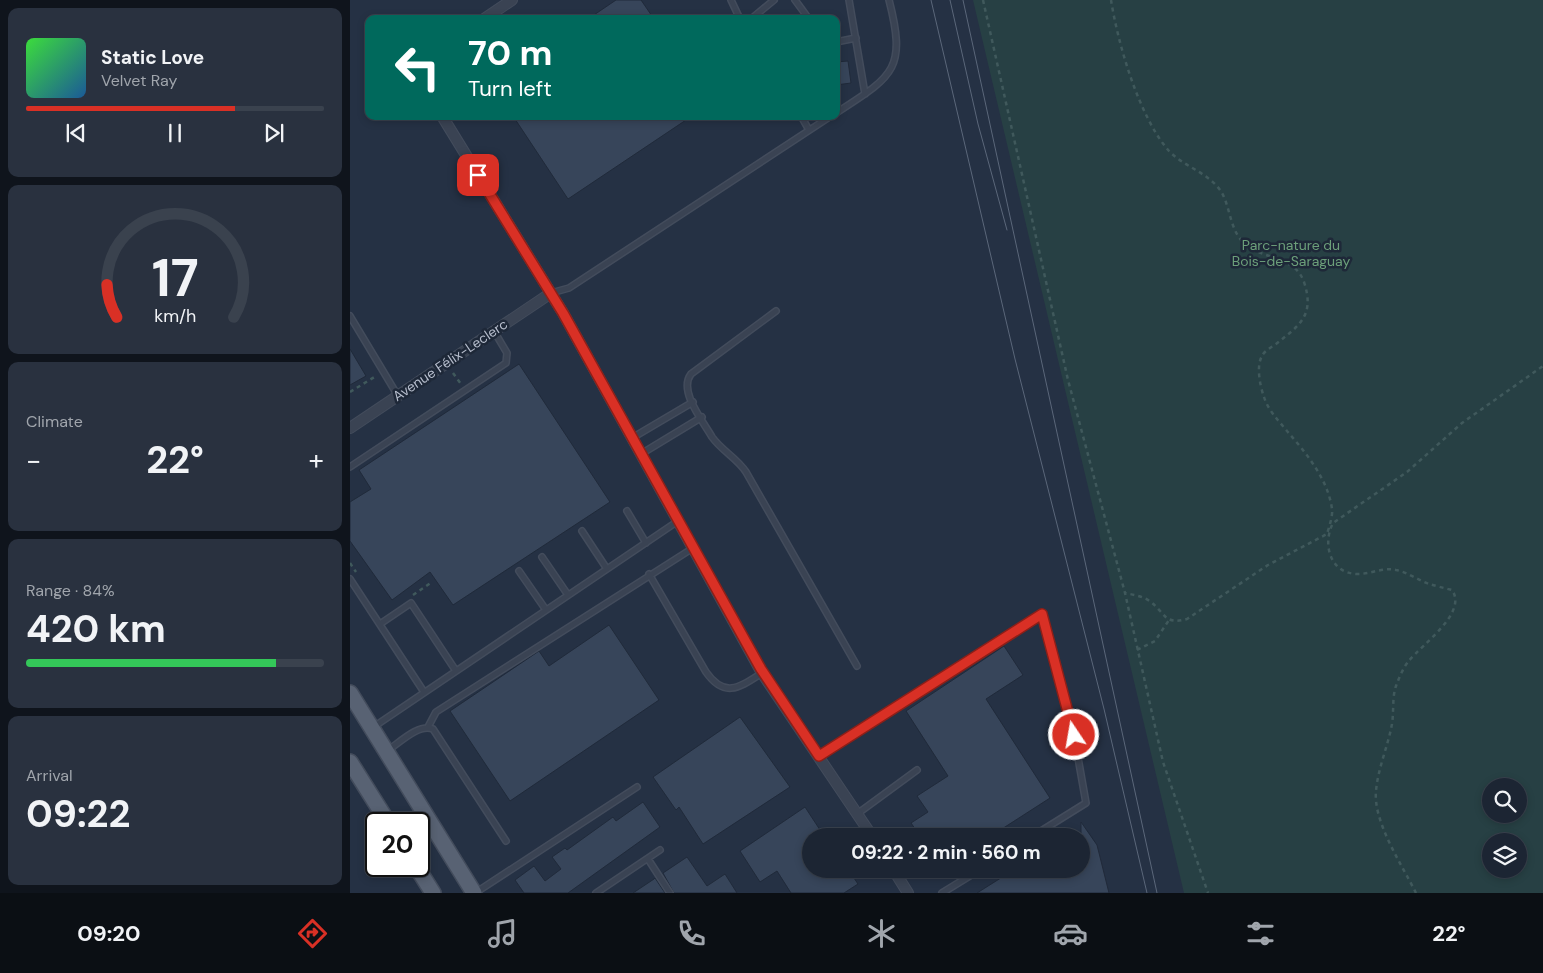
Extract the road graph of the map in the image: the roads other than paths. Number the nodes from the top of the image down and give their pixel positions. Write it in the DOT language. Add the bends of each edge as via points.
graph roads {
  1 [pos="512,0"];
  2 [pos="731,0"];
  3 [pos="774,0"];
  4 [pos="795,0"];
  5 [pos="849,0"];
  6 [pos="889,0"];
  7 [pos="490,15"];
  8 [pos="738,15"];
  9 [pos="757,15"];
  10 [pos="806,15"];
  11 [pos="856,38"];
  12 [pos="840,41"];
  13 [pos="865,94"];
  14 [pos="840,110"];
  15 [pos="444,120"];
  16 [pos="803,120"];
  17 [pos="825,120"];
  18 [pos="809,130"];
  19 [pos="551,293"];
  20 [pos="776,311"];
  21 [pos="350,316"];
  22 [pos="494,331"];
  23 [pos="398,396"];
  24 [pos="693,402"];
  25 [pos="702,417"];
  26 [pos="350,428"];
  27 [pos="632,438"];
  28 [pos="641,454"];
  29 [pos="350,467"];
  30 [pos="627,511"];
  31 [pos="678,521"];
  32 [pos="582,531"];
  33 [pos="646,543"];
  34 [pos="693,547"];
  35 [pos="542,557"];
  36 [pos="607,569"];
  37 [pos="519,571"];
  38 [pos="648,574"];
  39 [pos="350,579"];
  40 [pos="568,595"];
  41 [pos="546,610"];
  42 [pos="380,624"];
  43 [pos="857,666"];
  44 [pos="456,671"];
  45 [pos="762,672"];
  46 [pos="424,692"];
  47 [pos="350,693"];
  48 [pos="428,727"];
  49 [pos="372,728"];
  50 [pos="386,752"];
  51 [pos="819,756"];
  52 [pos="350,762"];
  53 [pos="917,770"];
  54 [pos="637,787"];
  55 [pos="381,812"];
  56 [pos="857,814"];
  57 [pos="867,828"];
  58 [pos="1046,828"];
  59 [pos="506,841"];
  60 [pos="660,850"];
  61 [pos="648,859"];
  62 [pos="423,877"];
  63 [pos="899,878"];
  64 [pos="966,878"];
  65 [pos="433,893"];
  66 [pos="475,893"];
  67 [pos="596,893"];
  68 [pos="670,893"];
  69 [pos="908,893"];
  70 [pos="942,893"];
  1 -- 7 [label="street"];
  2 -- 8 [label="lane"];
  3 -- 9 [label="lane"];
  4 -- 10 [label="lane"];
  5 -- 11 [label="lane"];
  6 -- 13 [label="lane" via="898,33 896,56 886,77"];
  11 -- 12 [label="lane"];
  11 -- 13 [label="lane"];
  13 -- 14 [label="lane"];
  15 -- 19 [label="street"];
  16 -- 18 [label="lane"];
  17 -- 18 [label="lane"];
  18 -- 19 [label="lane" via="570,288"];
  19 -- 22 [label="street, Avenue Félix-Leclerc"];
  19 -- 27 [label="street"];
  20 -- 24 [label="lane" via="692,374 686,384"];
  21 -- 23 [label="lane"];
  22 -- 23 [label="street, Avenue Félix-Leclerc"];
  22 -- 29 [label="lane" via="507,353 506,363"];
  23 -- 26 [label="street, Avenue Félix-Leclerc"];
  24 -- 25 [label="lane"];
  24 -- 27 [label="lane"];
  25 -- 28 [label="lane"];
  25 -- 43 [label="lane" via="717,444 740,462"];
  27 -- 28 [label="street"];
  28 -- 31 [label="street"];
  30 -- 33 [label="lane"];
  31 -- 33 [label="lane"];
  31 -- 34 [label="street"];
  32 -- 36 [label="lane"];
  33 -- 36 [label="lane"];
  34 -- 38 [label="lane"];
  34 -- 45 [label="street"];
  35 -- 40 [label="lane"];
  36 -- 40 [label="lane"];
  37 -- 41 [label="lane"];
  38 -- 45 [label="lane" via="706,672 717,684 737,688"];
  38 -- 48 [label="lane" via="436,712"];
  39 -- 42 [label="lane"];
  40 -- 41 [label="lane"];
  41 -- 44 [label="lane"];
  42 -- 44 [label="lane" via="411,603"];
  42 -- 46 [label="lane"];
  44 -- 46 [label="lane"];
  45 -- 51 [label="street"];
  46 -- 49 [label="lane"];
  47 -- 49 [label="main road"];
  48 -- 50 [label="lane"];
  48 -- 59 [label="lane" via="436,732"];
  49 -- 50 [label="main road"];
  50 -- 66 [label="main road"];
  51 -- 56 [label="street"];
  51 -- 58 [label="lane" via="1042,614 1071,718 1086,803"];
  52 -- 55 [label="main road"];
  53 -- 56 [label="lane"];
  54 -- 66 [label="lane"];
  56 -- 57 [label="street"];
  60 -- 61 [label="lane"];
  61 -- 67 [label="lane"];
  61 -- 68 [label="lane"];
  62 -- 65 [label="main road"];
  63 -- 69 [label="street"];
  64 -- 70 [label="lane"];
}
